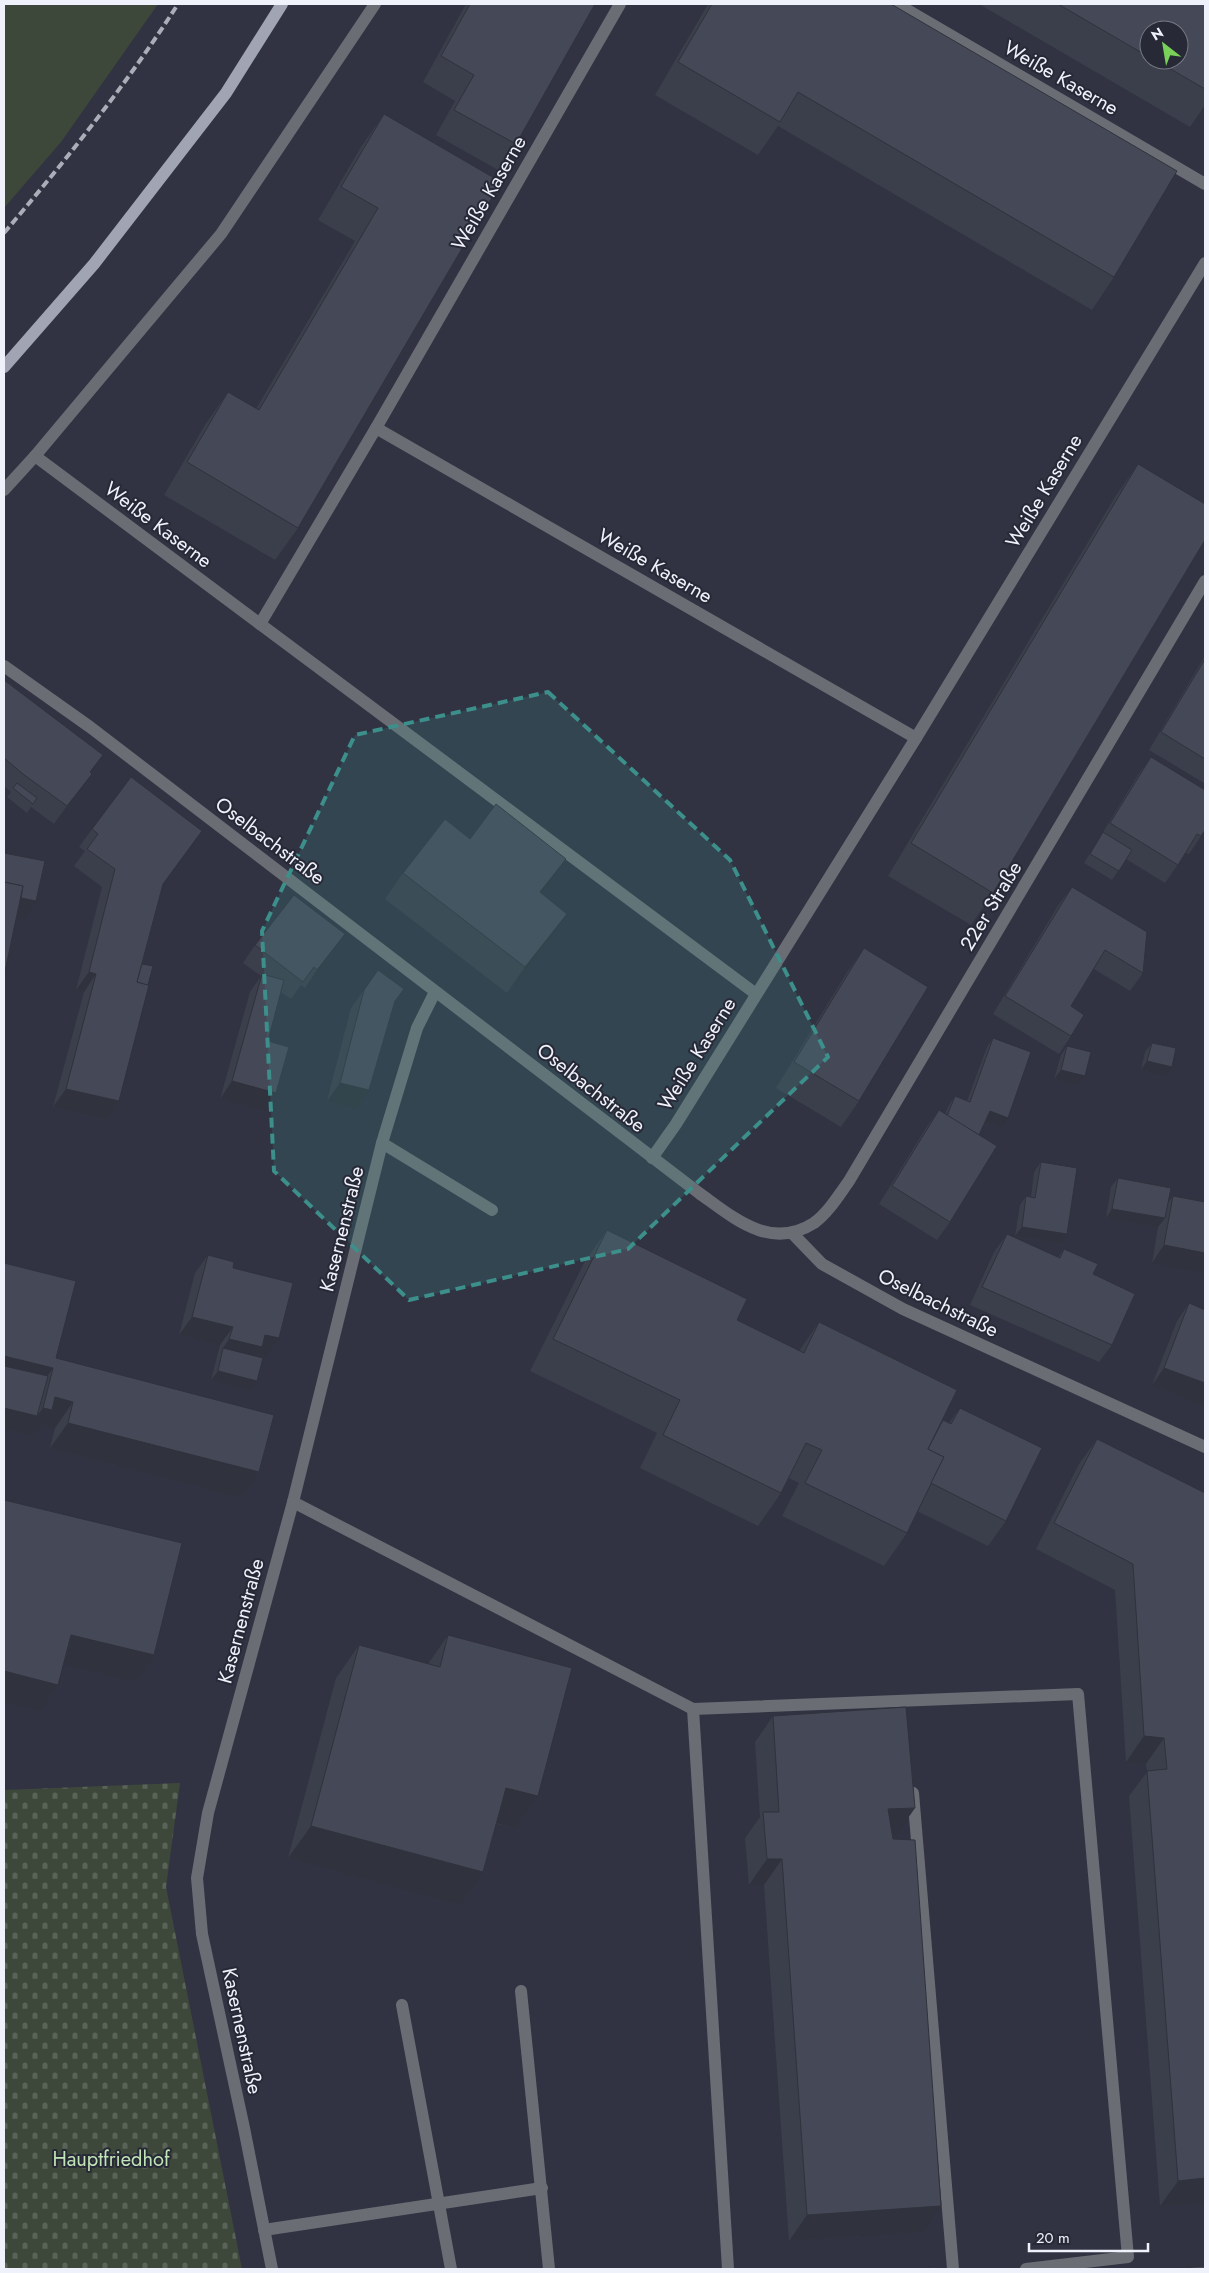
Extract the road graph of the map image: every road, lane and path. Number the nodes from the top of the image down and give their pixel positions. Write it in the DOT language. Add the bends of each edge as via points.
graph roads {
  1 [pos="282,4"];
  2 [pos="375,4"];
  3 [pos="620,4"];
  4 [pos="897,4"];
  5 [pos="1205,184"];
  6 [pos="1205,263"];
  7 [pos="4,367"];
  8 [pos="376,428"];
  9 [pos="35,456"];
  10 [pos="4,490"];
  11 [pos="1205,581"];
  12 [pos="260,624"];
  13 [pos="4,666"];
  14 [pos="916,738"];
  15 [pos="435,992"];
  16 [pos="756,994"];
  17 [pos="382,1143"];
  18 [pos="652,1158"];
  19 [pos="492,1210"];
  20 [pos="792,1233"];
  21 [pos="1205,1447"];
  22 [pos="293,1502"];
  23 [pos="693,1709"];
  24 [pos="912,1779"];
  25 [pos="521,1991"];
  26 [pos="402,2005"];
  27 [pos="542,2188"];
  28 [pos="440,2203"];
  29 [pos="264,2230"];
  30 [pos="272,2269"];
  31 [pos="450,2269"];
  32 [pos="549,2269"];
  33 [pos="728,2269"];
  34 [pos="953,2269"];
  35 [pos="1026,2269"];
  1 -- 7 [label="main road" via="214,108 94,264"];
  2 -- 9 [label="street" via="221,234"];
  3 -- 8 [label="street, Weiße Kaserne"];
  4 -- 5 [label="street, Weiße Kaserne"];
  6 -- 14 [label="street, Weiße Kaserne"];
  8 -- 12 [label="street, Weiße Kaserne"];
  8 -- 14 [label="street, Weiße Kaserne"];
  9 -- 10 [label="street"];
  9 -- 12 [label="street, Weiße Kaserne"];
  11 -- 20 [label="street, 22er Straße" via="849,1181 828,1210 814,1222"];
  12 -- 16 [label="street, Weiße Kaserne"];
  13 -- 15 [label="street, Oselbachstraße" via="97,733"];
  14 -- 16 [label="street, Weiße Kaserne"];
  15 -- 17 [label="street, Kasernenstraße" via="417,1028"];
  15 -- 18 [label="street, Oselbachstraße"];
  16 -- 18 [label="street, Weiße Kaserne"];
  17 -- 19 [label="street"];
  17 -- 22 [label="street, Kasernenstraße"];
  18 -- 20 [label="street, Oselbachstraße" via="736,1220 766,1234"];
  20 -- 21 [label="street, Oselbachstraße" via="822,1264 895,1305"];
  22 -- 23 [label="street"];
  22 -- 29 [label="street, Kasernenstraße" via="208,1813 197,1878 202,1934"];
  23 -- 33 [label="street"];
  23 -- 35 [label="street" via="905,1706 1078,1694 1128,2257"];
  24 -- 34 [label="street"];
  25 -- 27 [label="street"];
  26 -- 28 [label="street"];
  27 -- 28 [label="street"];
  27 -- 32 [label="street"];
  28 -- 29 [label="street"];
  28 -- 31 [label="street"];
  29 -- 30 [label="street, Kasernenstraße"];
}
